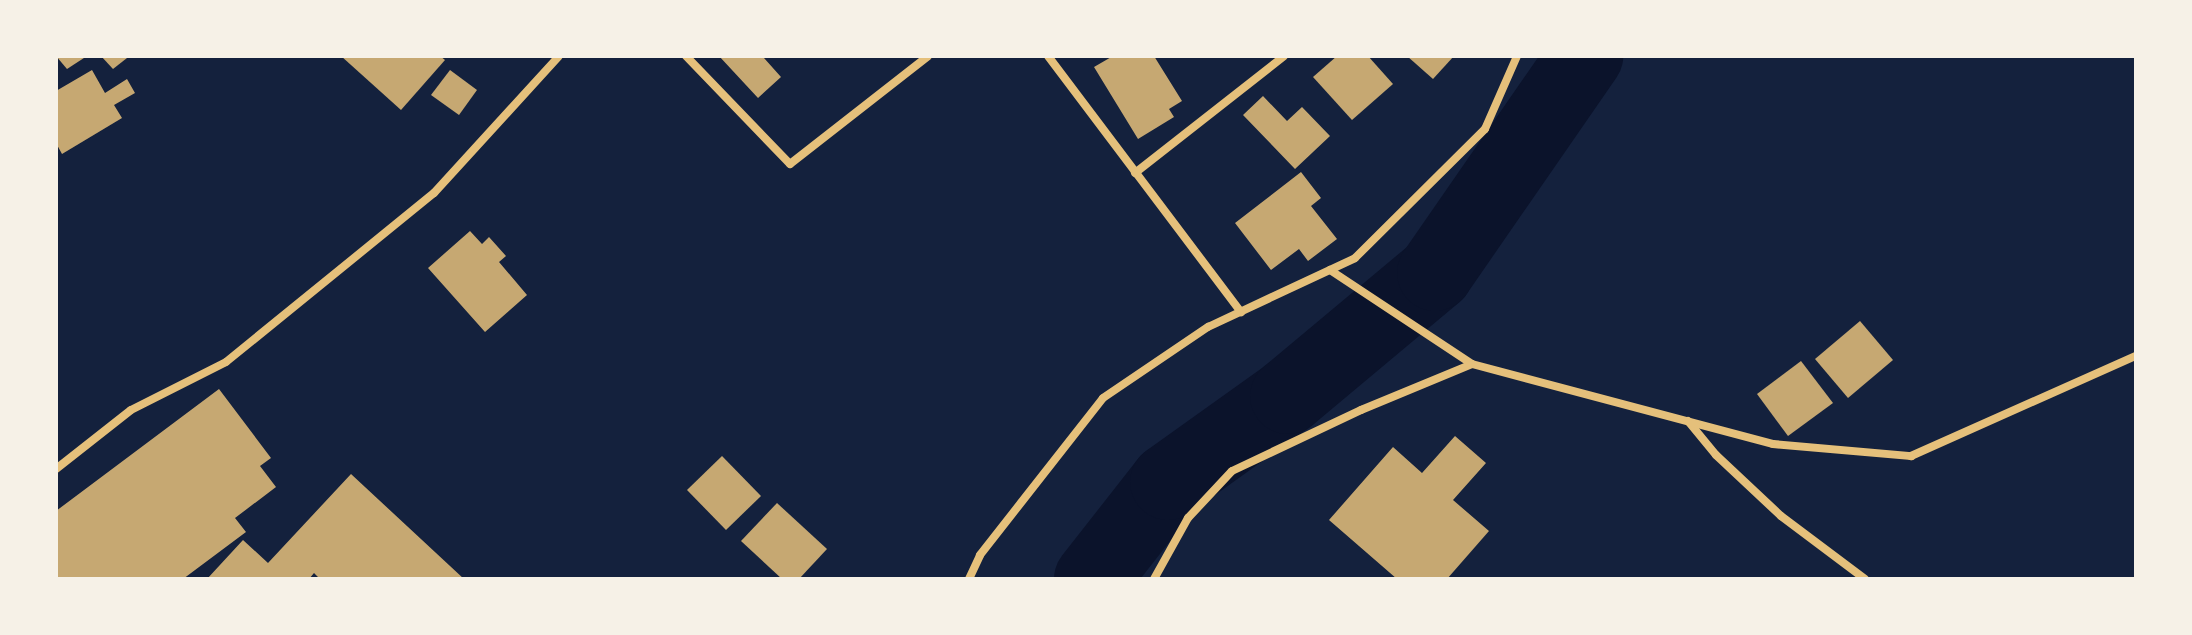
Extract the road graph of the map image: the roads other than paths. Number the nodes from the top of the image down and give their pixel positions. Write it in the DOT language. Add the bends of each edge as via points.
graph roads {
  1 [pos="559,56"];
  2 [pos="686,56"];
  3 [pos="928,56"];
  4 [pos="1048,56"];
  5 [pos="1284,56"];
  6 [pos="1517,56"];
  7 [pos="1135,173"];
  8 [pos="1330,270"];
  9 [pos="1241,312"];
  10 [pos="2136,356"];
  11 [pos="1472,364"];
  12 [pos="1688,421"];
  13 [pos="56,469"];
  14 [pos="969,579"];
  15 [pos="1154,579"];
  16 [pos="1865,579"];
  1 -- 13 [label="street" via="434,193 226,362 131,410"];
  2 -- 3 [label="street" via="790,164"];
  4 -- 7 [label="street"];
  5 -- 7 [label="street"];
  6 -- 8 [label="street" via="1485,129 1355,258"];
  7 -- 9 [label="street"];
  8 -- 9 [label="street"];
  8 -- 11 [label="street"];
  9 -- 14 [label="street" via="1208,327 1103,398 980,555"];
  10 -- 12 [label="street" via="1911,456 1773,444"];
  11 -- 12 [label="street"];
  11 -- 15 [label="street" via="1232,471 1188,518"];
  12 -- 16 [label="street" via="1781,516"];
}
